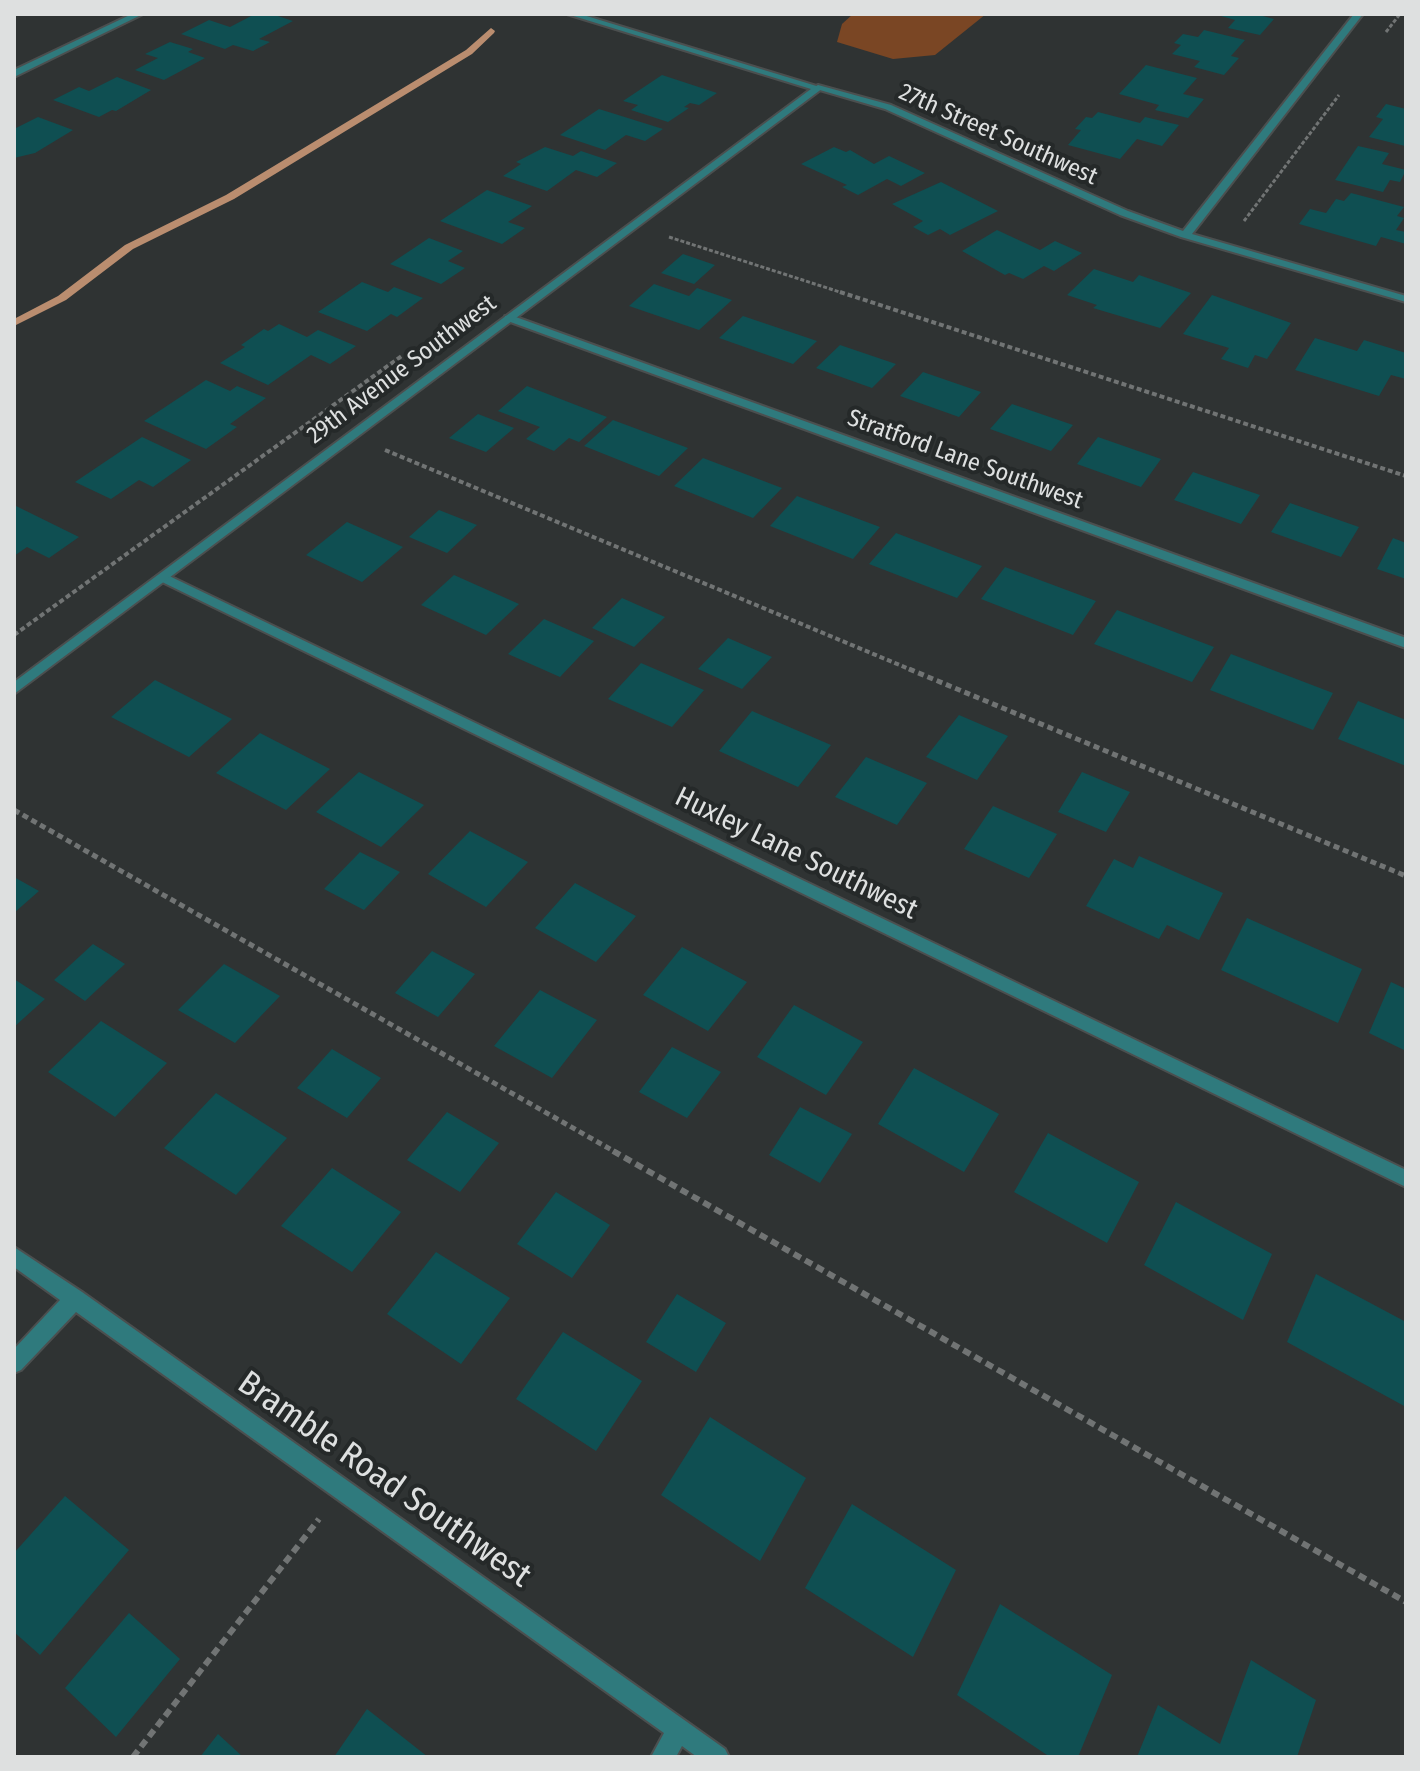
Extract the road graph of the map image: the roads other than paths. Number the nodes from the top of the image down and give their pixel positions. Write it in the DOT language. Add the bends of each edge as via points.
graph roads {
  1 [pos="139,14"];
  2 [pos="571,14"];
  3 [pos="1359,14"];
  4 [pos="14,74"];
  5 [pos="818,88"];
  6 [pos="1185,235"];
  7 [pos="1406,299"];
  8 [pos="509,318"];
  9 [pos="163,577"];
  10 [pos="1406,643"];
  11 [pos="14,689"];
  12 [pos="1406,1179"];
  13 [pos="14,1256"];
  14 [pos="75,1299"];
  15 [pos="14,1363"];
  16 [pos="679,1730"];
  17 [pos="663,1757"];
  18 [pos="717,1757"];
  1 -- 4 [label="street"];
  2 -- 5 [label="street, 27th Street Southwest"];
  3 -- 6 [label="street"];
  5 -- 6 [label="street, 27th Street Southwest" via="888,107"];
  5 -- 8 [label="street, 29th Avenue Southwest"];
  6 -- 7 [label="street, 27th Street Southwest"];
  8 -- 9 [label="street, 29th Avenue Southwest"];
  8 -- 10 [label="street, Stratford Lane Southwest"];
  9 -- 11 [label="street, 29th Avenue Southwest"];
  9 -- 12 [label="street, Huxley Lane Southwest"];
  13 -- 14 [label="street, Bramble Road Southwest"];
  14 -- 15 [label="street"];
  14 -- 16 [label="street, Bramble Road Southwest"];
  16 -- 17 [label="street"];
  16 -- 18 [label="street, Bramble Road Southwest"];
}
